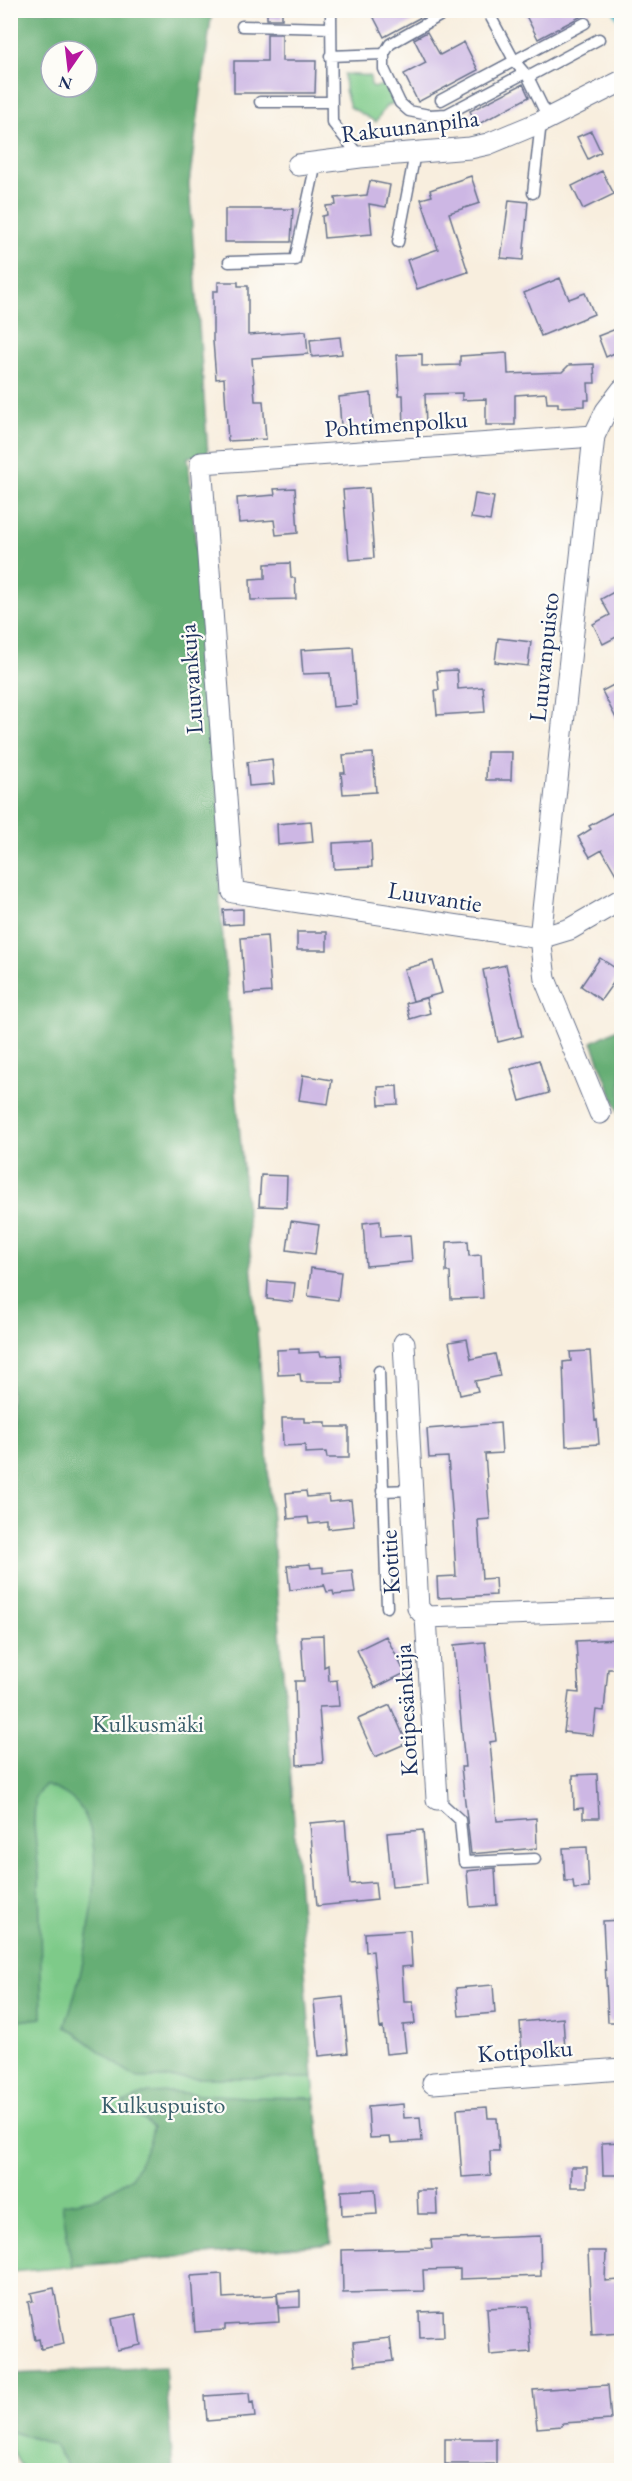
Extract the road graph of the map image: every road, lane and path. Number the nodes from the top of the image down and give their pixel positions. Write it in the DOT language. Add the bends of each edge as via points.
graph roads {
  1 [pos="331,10"];
  2 [pos="450,10"];
  3 [pos="487,10"];
  4 [pos="585,23"];
  5 [pos="242,26"];
  6 [pos="331,28"];
  7 [pos="599,39"];
  8 [pos="384,54"];
  9 [pos="330,56"];
  10 [pos="515,62"];
  11 [pos="527,75"];
  12 [pos="621,81"];
  13 [pos="441,100"];
  14 [pos="260,102"];
  15 [pos="331,102"];
  16 [pos="544,120"];
  17 [pos="415,153"];
  18 [pos="360,157"];
  19 [pos="307,164"];
  20 [pos="533,193"];
  21 [pos="398,242"];
  22 [pos="229,262"];
  23 [pos="621,390"];
  24 [pos="594,436"];
  25 [pos="201,463"];
  26 [pos="232,892"];
  27 [pos="621,899"];
  28 [pos="540,938"];
  29 [pos="600,1113"];
  30 [pos="404,1343"];
  31 [pos="379,1371"];
  32 [pos="412,1490"];
  33 [pos="382,1491"];
  34 [pos="387,1607"];
  35 [pos="621,1610"];
  36 [pos="426,1617"];
  37 [pos="437,1800"];
  38 [pos="536,1859"];
  39 [pos="621,2069"];
  40 [pos="433,2083"];
  1 -- 6 [label="lane"];
  2 -- 8 [label="lane" via="390,44"];
  3 -- 10 [label="lane"];
  4 -- 10 [label="lane"];
  5 -- 6 [label="lane"];
  6 -- 9 [label="lane"];
  7 -- 11 [label="lane"];
  8 -- 9 [label="lane"];
  8 -- 11 [label="lane" via="384,69 400,103 409,111 429,115 447,114"];
  9 -- 15 [label="lane"];
  10 -- 11 [label="lane"];
  10 -- 13 [label="lane"];
  11 -- 16 [label="lane"];
  12 -- 16 [label="street, Rakuunanpiha"];
  14 -- 15 [label="lane"];
  15 -- 18 [label="lane" via="332,122"];
  16 -- 17 [label="street, Rakuunanpiha" via="488,144"];
  16 -- 20 [label="lane"];
  17 -- 18 [label="street, Rakuunanpiha"];
  17 -- 21 [label="lane"];
  18 -- 19 [label="street, Rakuunanpiha"];
  19 -- 22 [label="lane" via="295,260"];
  23 -- 24 [label="street, Luuvanpuisto"];
  24 -- 25 [label="street, Pohtimenpolku"];
  24 -- 28 [label="street, Luuvanpuisto"];
  25 -- 26 [label="street, Luuvankuja"];
  26 -- 28 [label="street, Luuvantie"];
  27 -- 28 [label="street, Luuvantie" via="570,929"];
  28 -- 29 [label="street, Luuvanpuisto" via="545,979"];
  30 -- 32 [label="street, Kotitie"];
  31 -- 33 [label="lane"];
  32 -- 33 [label="lane"];
  32 -- 36 [label="street, Kotitie" via="418,1608"];
  33 -- 34 [label="lane"];
  35 -- 36 [label="street, Kotitie"];
  36 -- 37 [label="street, Kotipesänkuja"];
  37 -- 38 [label="lane" via="460,1820 464,1862"];
  39 -- 40 [label="street, Kotipolku"];
}
